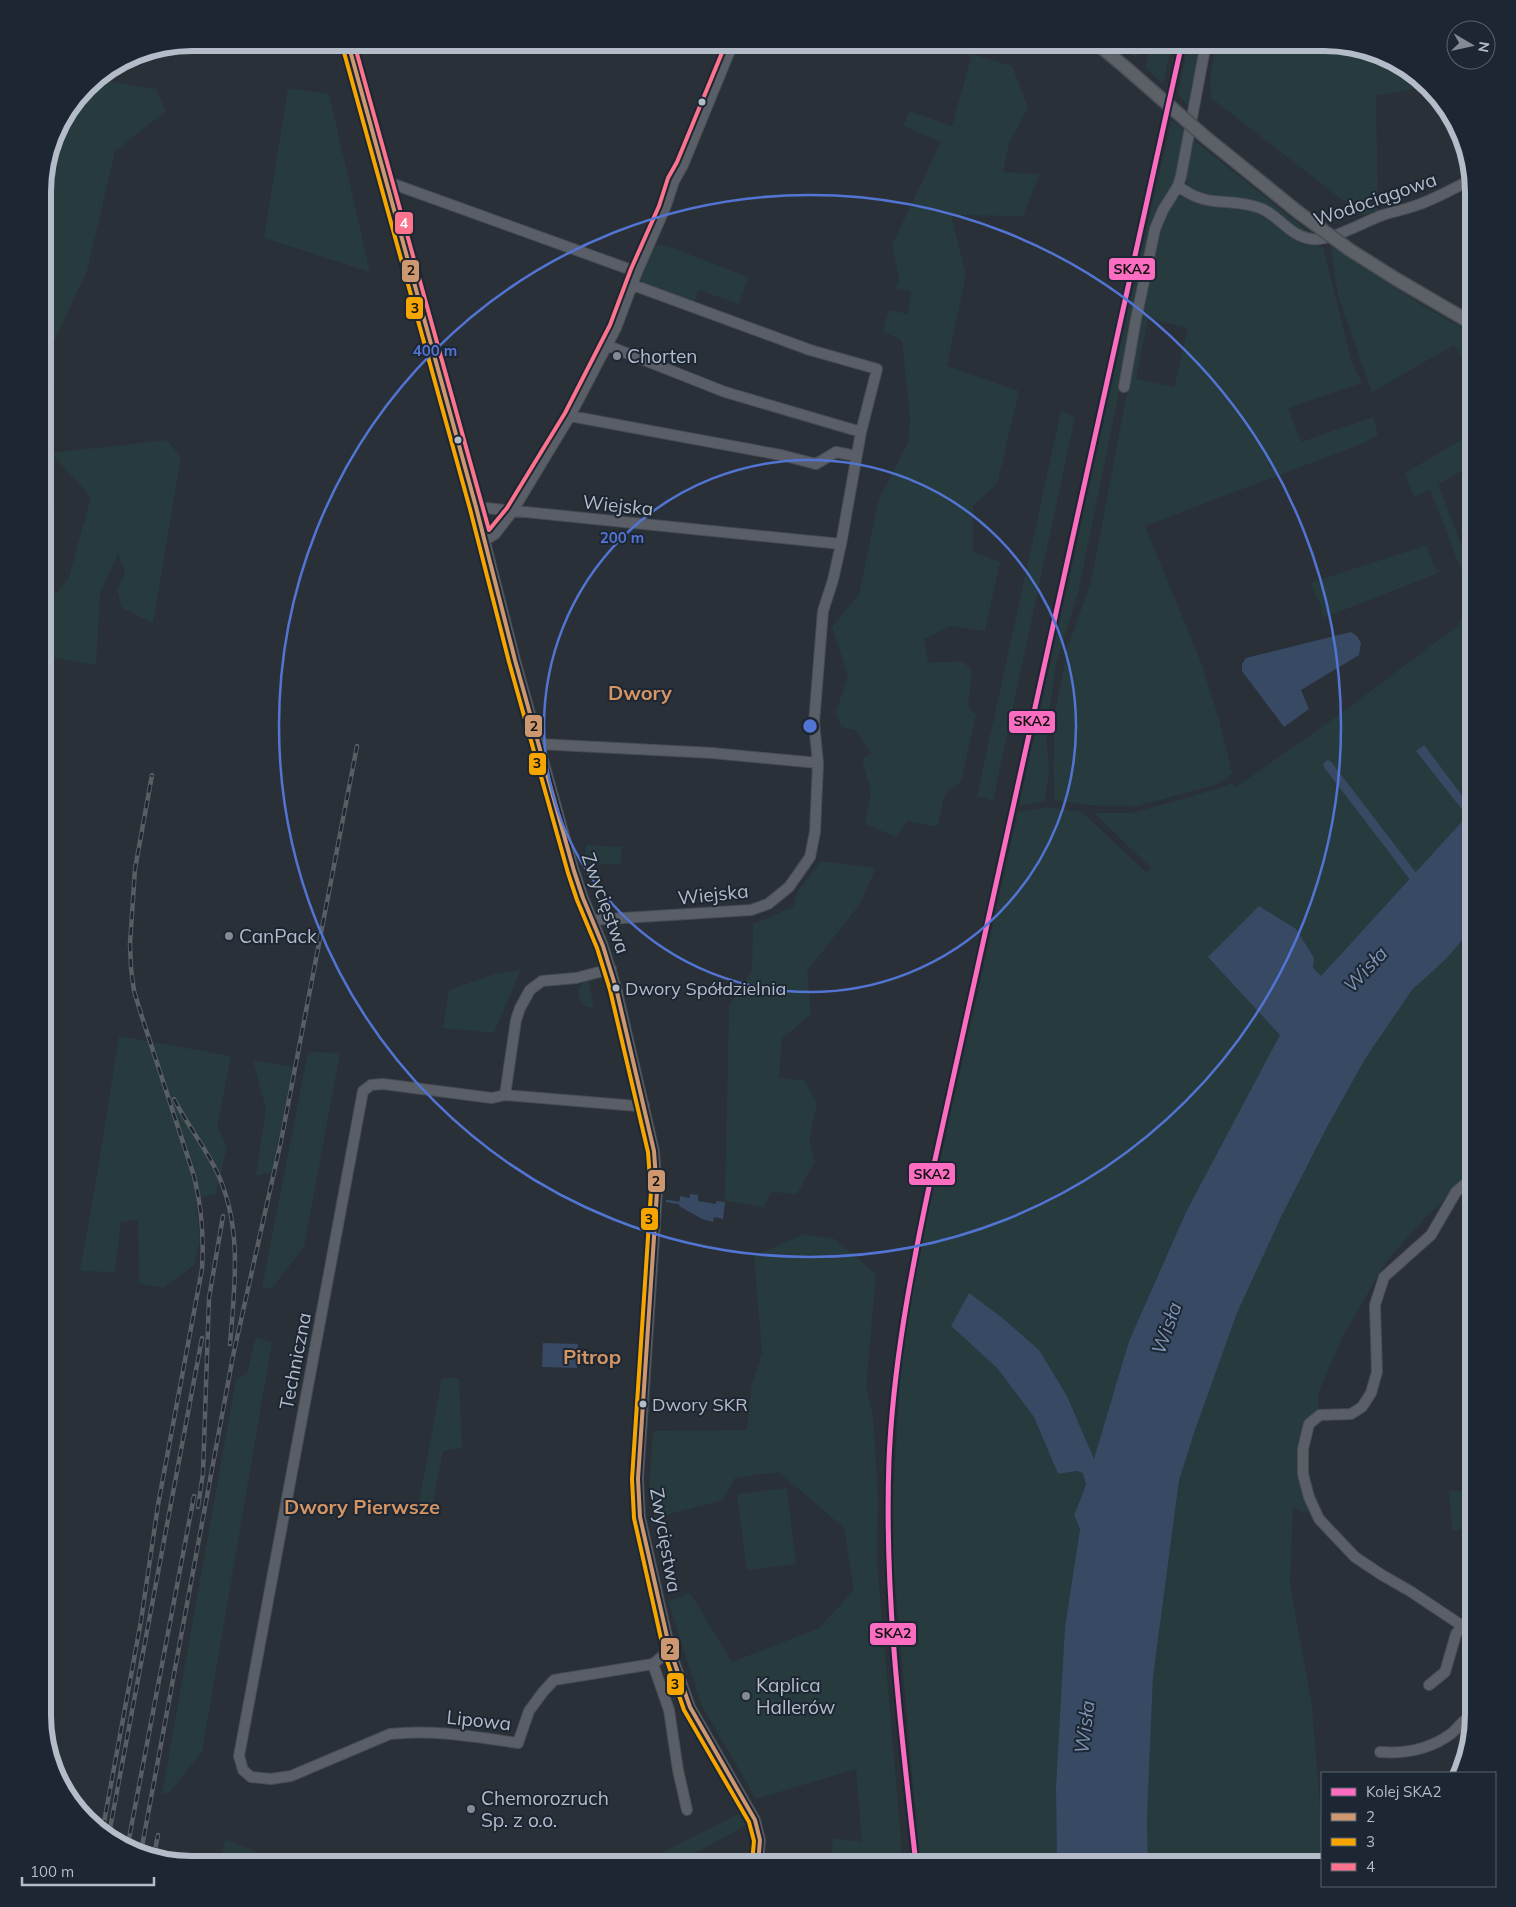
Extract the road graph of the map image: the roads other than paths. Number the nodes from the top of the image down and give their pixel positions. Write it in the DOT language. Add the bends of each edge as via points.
graph roads {
  1 [pos="350,51"];
  2 [pos="729,51"];
  3 [pos="1107,52"];
  4 [pos="1204,52"];
  5 [pos="385,181"];
  6 [pos="1465,184"];
  7 [pos="1178,186"];
  8 [pos="637,272"];
  9 [pos="633,285"];
  10 [pos="1465,319"];
  11 [pos="606,345"];
  12 [pos="1124,387"];
  13 [pos="570,416"];
  14 [pos="861,432"];
  15 [pos="856,456"];
  16 [pos="476,507"];
  17 [pos="512,512"];
  18 [pos="485,540"];
  19 [pos="841,544"];
  20 [pos="539,744"];
  21 [pos="818,763"];
  22 [pos="592,920"];
  23 [pos="611,969"];
  24 [pos="505,1095"];
  25 [pos="644,1104"];
  26 [pos="1465,1184"];
  27 [pos="1462,1626"];
  28 [pos="1465,1628"];
  29 [pos="670,1650"];
  30 [pos="653,1664"];
  31 [pos="1429,1685"];
  32 [pos="1465,1720"];
  33 [pos="1380,1752"];
  34 [pos="251,1777"];
  35 [pos="687,1810"];
  36 [pos="759,1856"];
  1 -- 5 [label="street, Zwycięstwa"];
  2 -- 8 [label="street"];
  3 -- 10 [label="main road, bridge" via="1298,212 1350,250"];
  4 -- 7 [label="street"];
  5 -- 8 [label="street"];
  5 -- 16 [label="street, Zwycięstwa"];
  6 -- 7 [label="street, Wodociągowa" via="1419,205 1385,214 1323,239 1311,239 1292,232 1259,207 1203,200"];
  7 -- 12 [label="street" via="1156,229"];
  8 -- 9 [label="street"];
  9 -- 11 [label="street"];
  9 -- 14 [label="street, Wiejska" via="810,350 877,369"];
  11 -- 13 [label="street"];
  11 -- 14 [label="street" via="725,392"];
  13 -- 15 [label="street" via="816,464 836,452"];
  13 -- 17 [label="street"];
  14 -- 15 [label="street, Wiejska"];
  15 -- 19 [label="street, Wiejska"];
  16 -- 17 [label="street, Wiejska"];
  16 -- 18 [label="street, Zwycięstwa"];
  17 -- 18 [label="street" via="495,534"];
  17 -- 19 [label="street, Wiejska"];
  18 -- 20 [label="street, Zwycięstwa"];
  19 -- 21 [label="street, Wiejska" via="823,611 814,723"];
  20 -- 21 [label="street" via="712,753"];
  20 -- 22 [label="street, Zwycięstwa" via="582,898"];
  21 -- 22 [label="street, Wiejska" via="815,832 810,857 789,887 768,904 751,910"];
  22 -- 23 [label="street, Zwycięstwa"];
  23 -- 24 [label="street" via="576,978 542,981 530,990 516,1020"];
  23 -- 25 [label="street, Zwycięstwa"];
  24 -- 25 [label="street, Techniczna"];
  24 -- 34 [label="street, Techniczna" via="492,1098 383,1084 371,1085 363,1092 239,1756 243,1770"];
  25 -- 29 [label="street, Zwycięstwa" via="654,1152 656,1192 638,1496"];
  26 -- 27 [label="street" via="1456,1192 1431,1235 1384,1277 1375,1305 1377,1372 1371,1393 1362,1407 1351,1414 1320,1415 1309,1424 1303,1449 1303,1474 1309,1497 1320,1518 1355,1557"];
  27 -- 28 [label="street"];
  27 -- 31 [label="street" via="1456,1634 1445,1672"];
  29 -- 30 [label="street"];
  29 -- 36 [label="street, Zwycięstwa" via="690,1707 755,1820 760,1840"];
  30 -- 34 [label="street, Lipowa" via="554,1680 529,1711 518,1743 450,1733 390,1734 291,1776"];
  30 -- 35 [label="street" via="669,1710"];
  32 -- 33 [label="street" via="1452,1733 1411,1752"];
}
